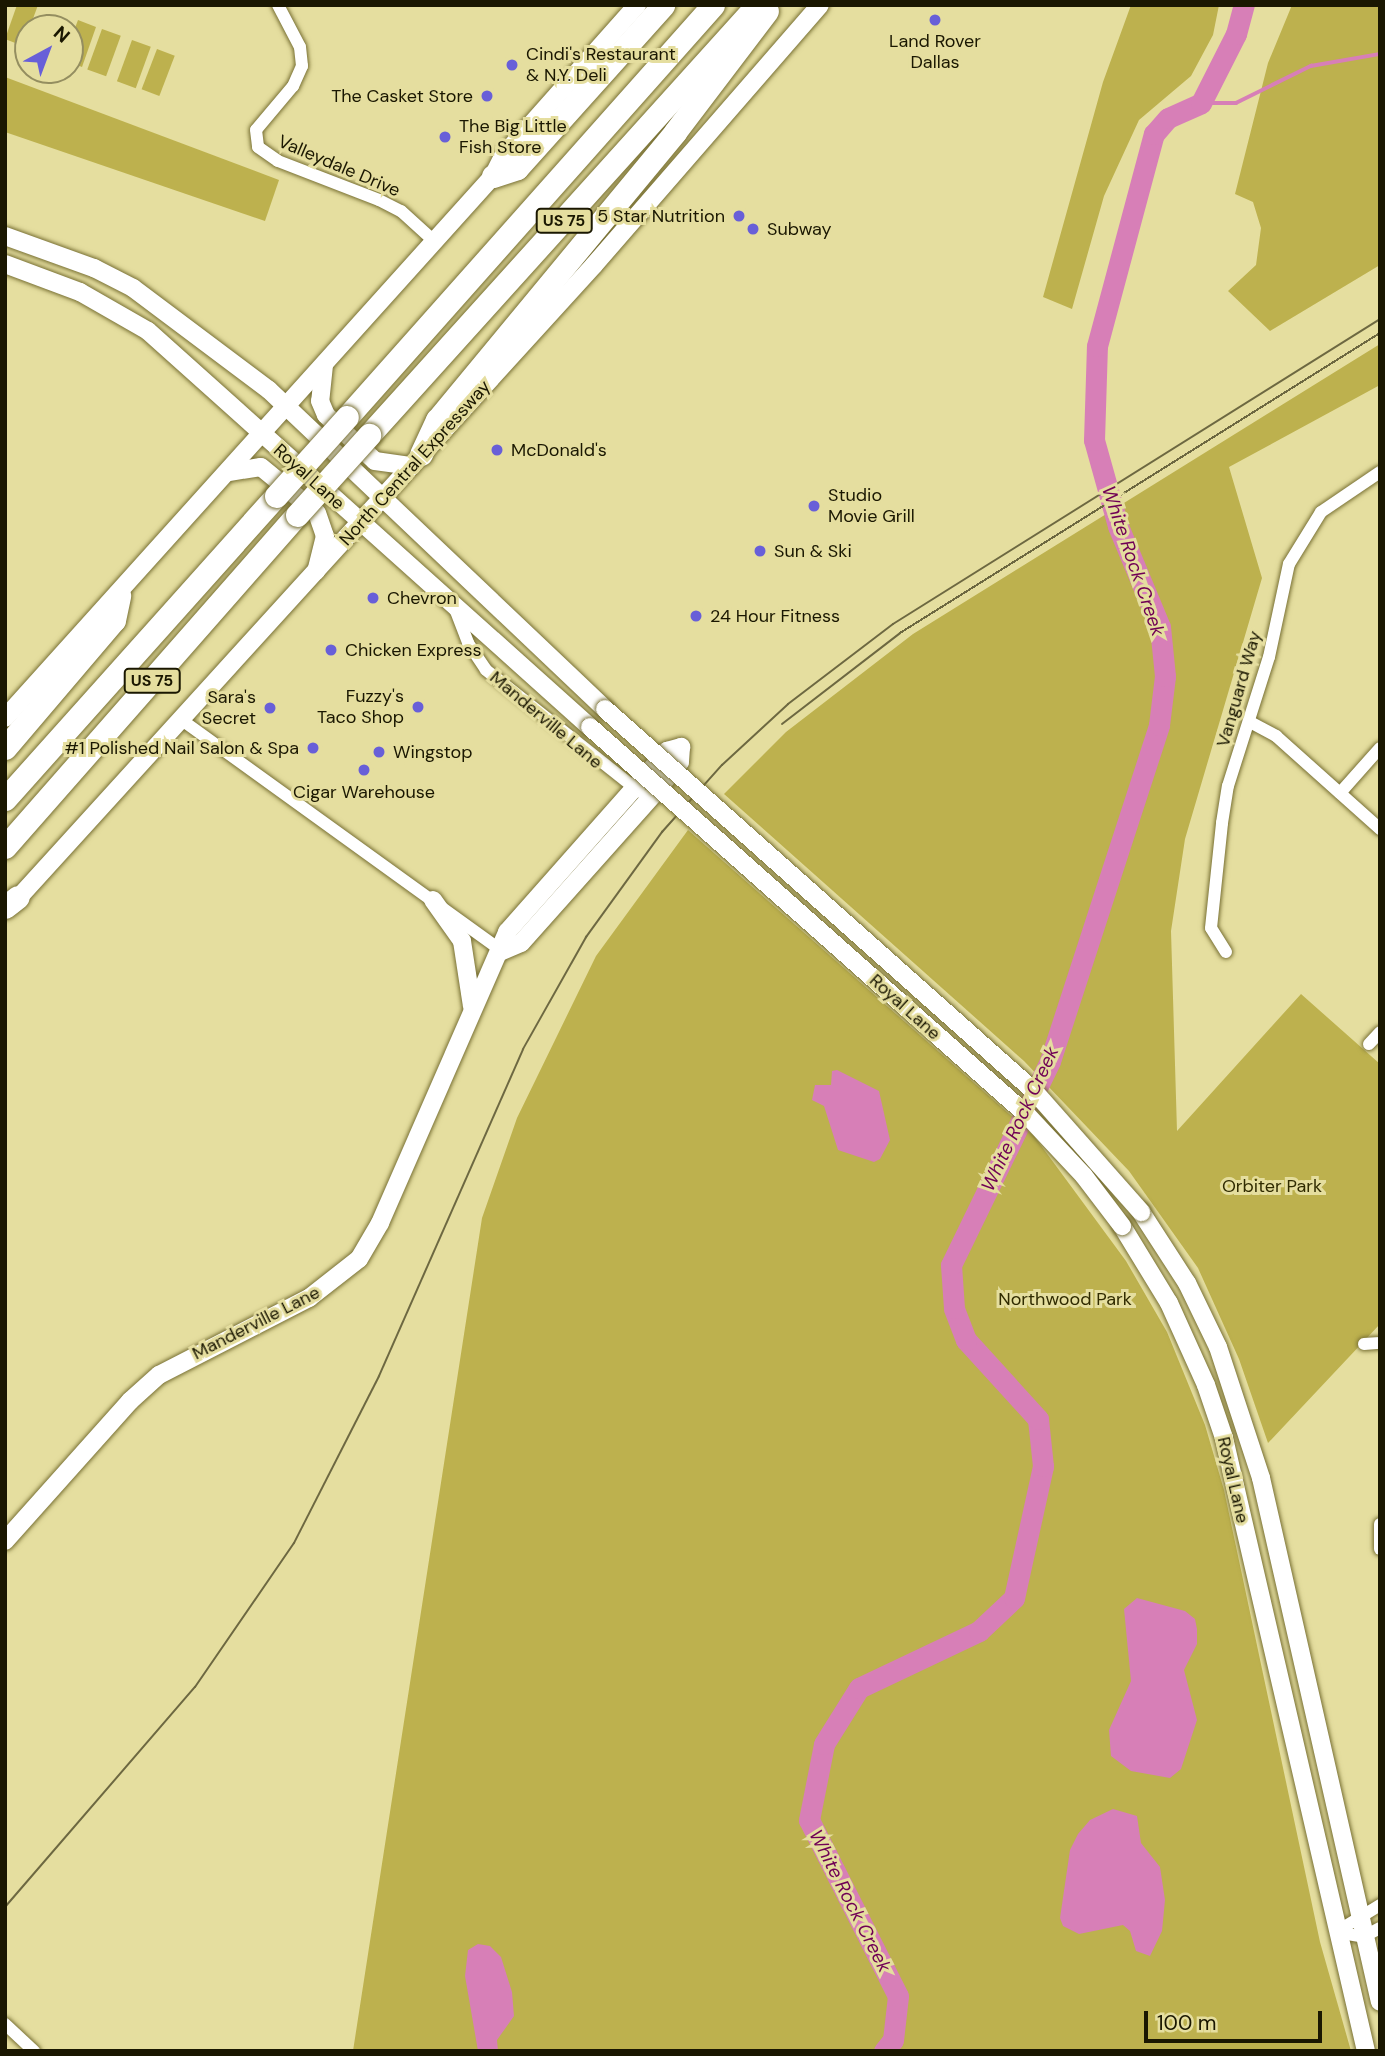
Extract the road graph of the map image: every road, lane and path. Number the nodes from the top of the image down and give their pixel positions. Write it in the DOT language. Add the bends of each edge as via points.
graph roads {
  1 [pos="278,5"];
  2 [pos="637,5"];
  3 [pos="663,5"];
  4 [pos="713,5"];
  5 [pos="757,5"];
  6 [pos="770,5"];
  7 [pos="820,5"];
  8 [pos="493,176"];
  9 [pos="5,236"];
  10 [pos="434,241"];
  11 [pos="5,264"];
  12 [pos="324,365"];
  13 [pos="287,406"];
  14 [pos="262,435"];
  15 [pos="417,460"];
  16 [pos="229,472"];
  17 [pos="1380,472"];
  18 [pos="382,499"];
  19 [pos="360,523"];
  20 [pos="316,574"];
  21 [pos="119,596"];
  22 [pos="453,603"];
  23 [pos="5,718"];
  24 [pos="179,718"];
  25 [pos="1251,722"];
  26 [pos="5,748"];
  27 [pos="1380,748"];
  28 [pos="632,790"];
  29 [pos="1340,793"];
  30 [pos="653,796"];
  31 [pos="5,799"];
  32 [pos="1380,829"];
  33 [pos="5,847"];
  34 [pos="433,900"];
  35 [pos="9,906"];
  36 [pos="502,951"];
  37 [pos="1226,952"];
  38 [pos="473,1010"];
  39 [pos="1380,1032"];
  40 [pos="1369,1044"];
  41 [pos="1380,1343"];
  42 [pos="1364,1344"];
  43 [pos="1229,1376"];
  44 [pos="1206,1385"];
  45 [pos="1379,1524"];
  46 [pos="5,1541"];
  47 [pos="1380,1549"];
  48 [pos="1380,1905"];
  49 [pos="1358,1914"];
  50 [pos="1336,1932"];
  51 [pos="1372,1933"];
  52 [pos="1380,2002"];
  53 [pos="5,2024"];
  54 [pos="34,2051"];
  55 [pos="1366,2051"];
  1 -- 10 [label="street, Valleydale Drive" via="296,36 302,66 293,86 256,130 258,147 278,161 401,211"];
  2 -- 8 [label="main road" via="503,156"];
  3 -- 8 [label="highway" via="517,168"];
  4 -- 31 [label="highway, US 75, bridge"];
  5 -- 33 [label="highway, US 75, bridge"];
  6 -- 15 [label="highway" via="763,21 675,132 437,420"];
  7 -- 15 [label="main road, North Central Expressway" via="667,184"];
  8 -- 10 [label="main road"];
  9 -- 13 [label="main road, Royal Lane" via="94,268 133,288"];
  10 -- 12 [label="main road"];
  11 -- 14 [label="main road, Royal Lane" via="80,292 140,326"];
  12 -- 13 [label="main road"];
  12 -- 15 [label="main road" via="320,401 326,415 375,461"];
  13 -- 14 [label="main road"];
  13 -- 18 [label="main road, Royal Lane"];
  14 -- 16 [label="main road"];
  14 -- 19 [label="main road, Royal Lane"];
  15 -- 18 [label="main road, North Central Expressway"];
  16 -- 20 [label="main road" via="261,467 317,513 325,536"];
  16 -- 21 [label="main road"];
  17 -- 25 [label="street, Vanguard Way" via="1321,512 1296,548"];
  18 -- 19 [label="main road, North Central Expressway"];
  18 -- 43 [label="main road, Royal Lane, bridge" via="605,709 1034,1091 1141,1212 1187,1283"];
  19 -- 20 [label="main road, North Central Expressway"];
  19 -- 22 [label="main road, Royal Lane"];
  20 -- 24 [label="main road, North Central Expressway"];
  21 -- 23 [label="main road"];
  21 -- 26 [label="highway" via="114,620"];
  22 -- 28 [label="street, Manderville Lane" via="468,643 486,670"];
  22 -- 44 [label="main road, Royal Lane, bridge" via="1027,1115 1067,1156 1122,1226 1158,1282"];
  24 -- 34 [label="street"];
  24 -- 35 [label="main road, North Central Expressway"];
  25 -- 29 [label="street" via="1276,736"];
  25 -- 37 [label="street, Vanguard Way" via="1228,786 1220,836 1211,928"];
  27 -- 29 [label="street"];
  28 -- 30 [label="street, Manderville Lane"];
  28 -- 30 [label="main road, Manderville Lane" via="667,751 681,747 680,762"];
  28 -- 36 [label="main road, Manderville Lane" via="507,932"];
  29 -- 32 [label="street"];
  30 -- 36 [label="main road, Manderville Lane" via="521,943"];
  34 -- 36 [label="street"];
  34 -- 38 [label="main road" via="462,941"];
  36 -- 38 [label="main road, Manderville Lane"];
  38 -- 46 [label="main road, Manderville Lane" via="380,1223 359,1259 334,1283 309,1298 159,1375 130,1401"];
  39 -- 40 [label="street"];
  41 -- 42 [label="street"];
  43 -- 44 [label="main road"];
  43 -- 49 [label="main road, Royal Lane" via="1272,1517"];
  44 -- 50 [label="main road, Royal Lane" via="1224,1438"];
  45 -- 47 [label="street"];
  48 -- 49 [label="street"];
  49 -- 50 [label="street"];
  49 -- 51 [label="main road, Royal Lane"];
  50 -- 51 [label="street"];
  50 -- 55 [label="main road, Royal Lane"];
  51 -- 52 [label="main road, Royal Lane"];
  53 -- 54 [label="street"];
}
